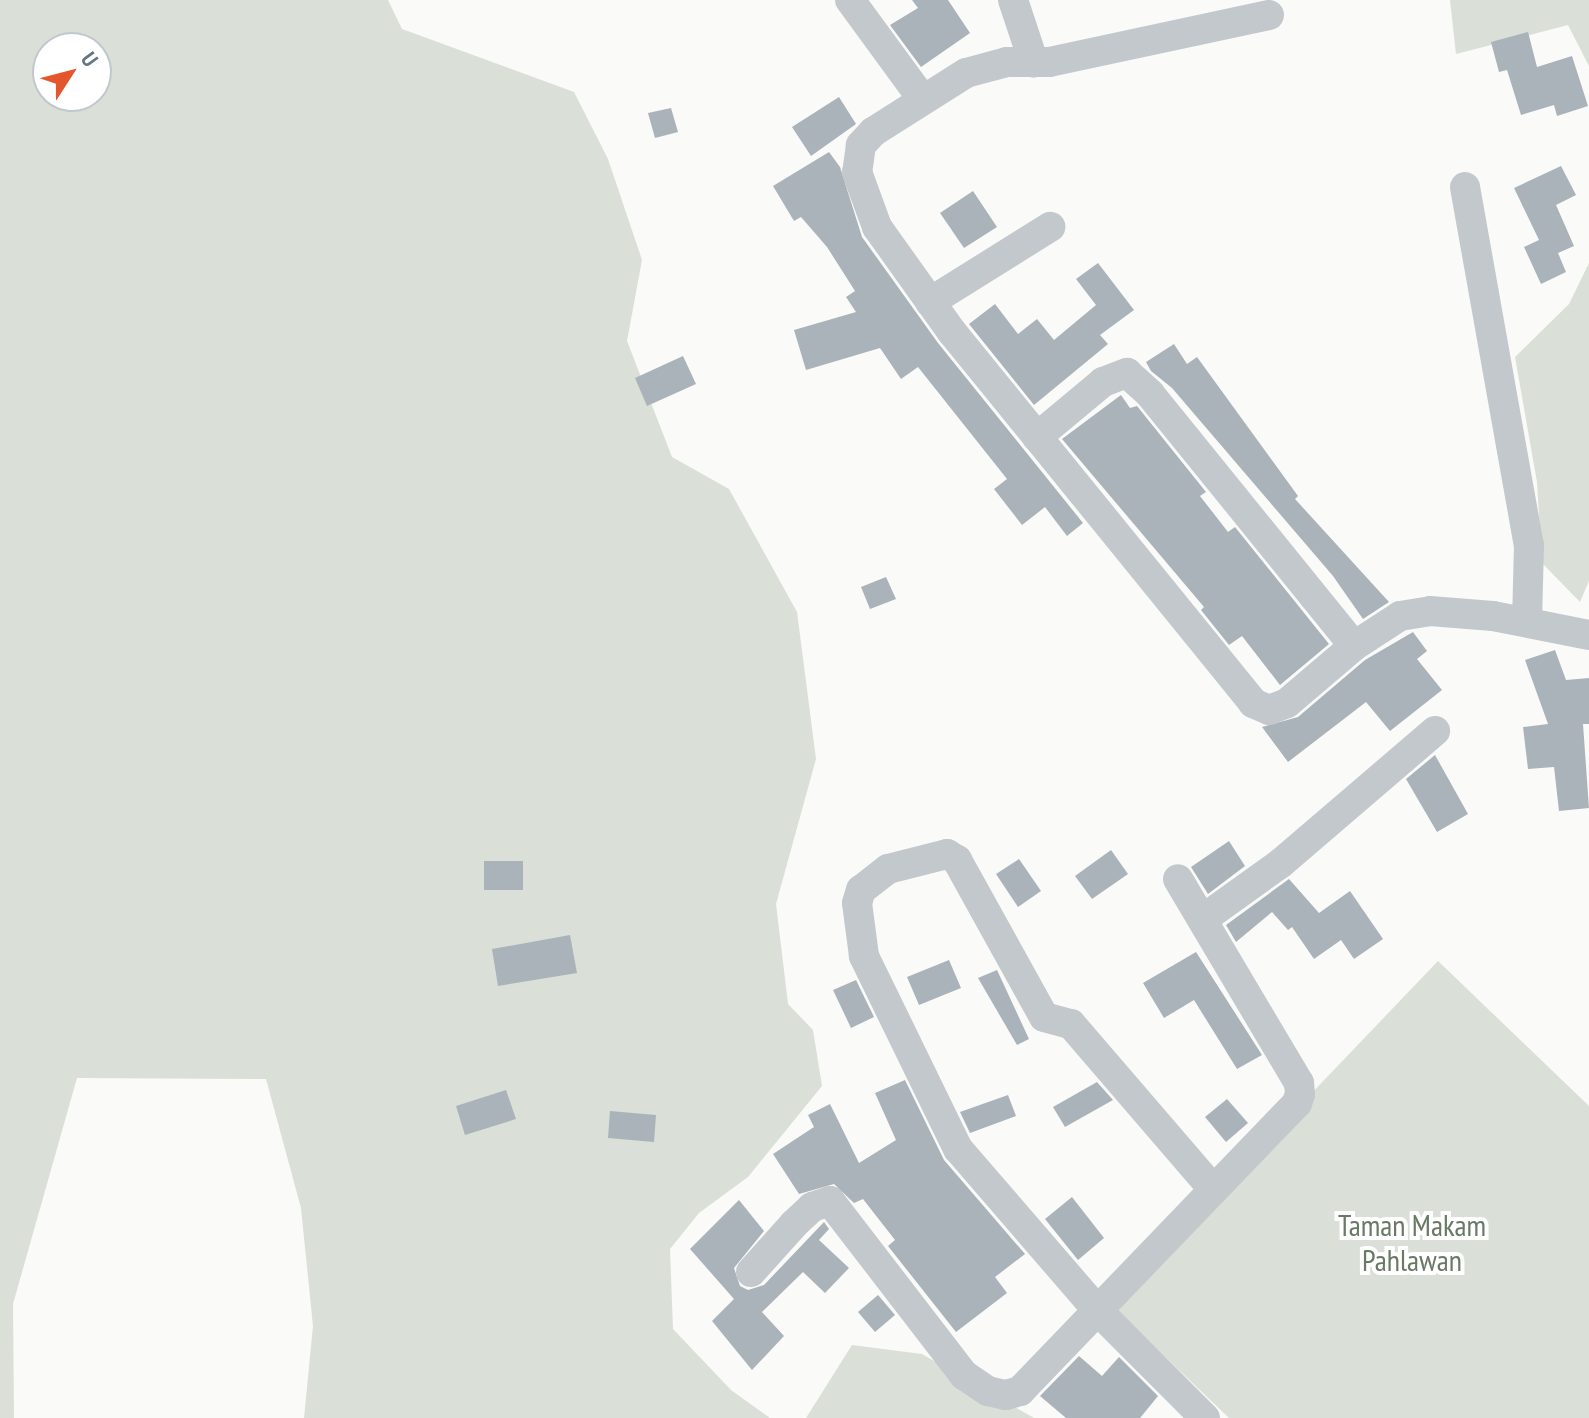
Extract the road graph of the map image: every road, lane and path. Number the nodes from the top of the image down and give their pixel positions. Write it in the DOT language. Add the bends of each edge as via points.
graph roads {
  1 [pos="850,0"];
  2 [pos="1013,0"];
  3 [pos="1269,15"];
  4 [pos="1034,63"];
  5 [pos="921,97"];
  6 [pos="1465,187"];
  7 [pos="1050,227"];
  8 [pos="930,302"];
  9 [pos="1037,437"];
  10 [pos="1527,622"];
  11 [pos="1589,635"];
  12 [pos="1354,646"];
  13 [pos="1435,731"];
  14 [pos="1178,879"];
  15 [pos="1203,919"];
  16 [pos="1213,1189"];
  17 [pos="751,1272"];
  18 [pos="1098,1311"];
  19 [pos="1205,1418"];
  1 -- 5 [label="street"];
  2 -- 4 [label="street"];
  3 -- 4 [label="street"];
  4 -- 5 [label="street" via="985,66"];
  5 -- 8 [label="street" via="861,145 857,172 877,227"];
  6 -- 10 [label="street" via="1529,545"];
  7 -- 8 [label="street"];
  8 -- 9 [label="street"];
  9 -- 12 [label="street" via="1103,382 1127,373 1150,394"];
  9 -- 12 [label="street" via="1259,708 1287,703"];
  10 -- 11 [label="street"];
  10 -- 12 [label="street" via="1407,613"];
  13 -- 15 [label="street" via="1281,863"];
  14 -- 15 [label="street"];
  15 -- 16 [label="street" via="1300,1094"];
  16 -- 18 [label="street"];
  16 -- 18 [label="street" via="1071,1024 1044,1017 957,860 947,854 888,869 861,890 857,903 864,956 950,1136"];
  17 -- 18 [label="street" via="812,1207 830,1201 964,1375 977,1386 1006,1395 1020,1391"];
  18 -- 19 [label="street"];
}
